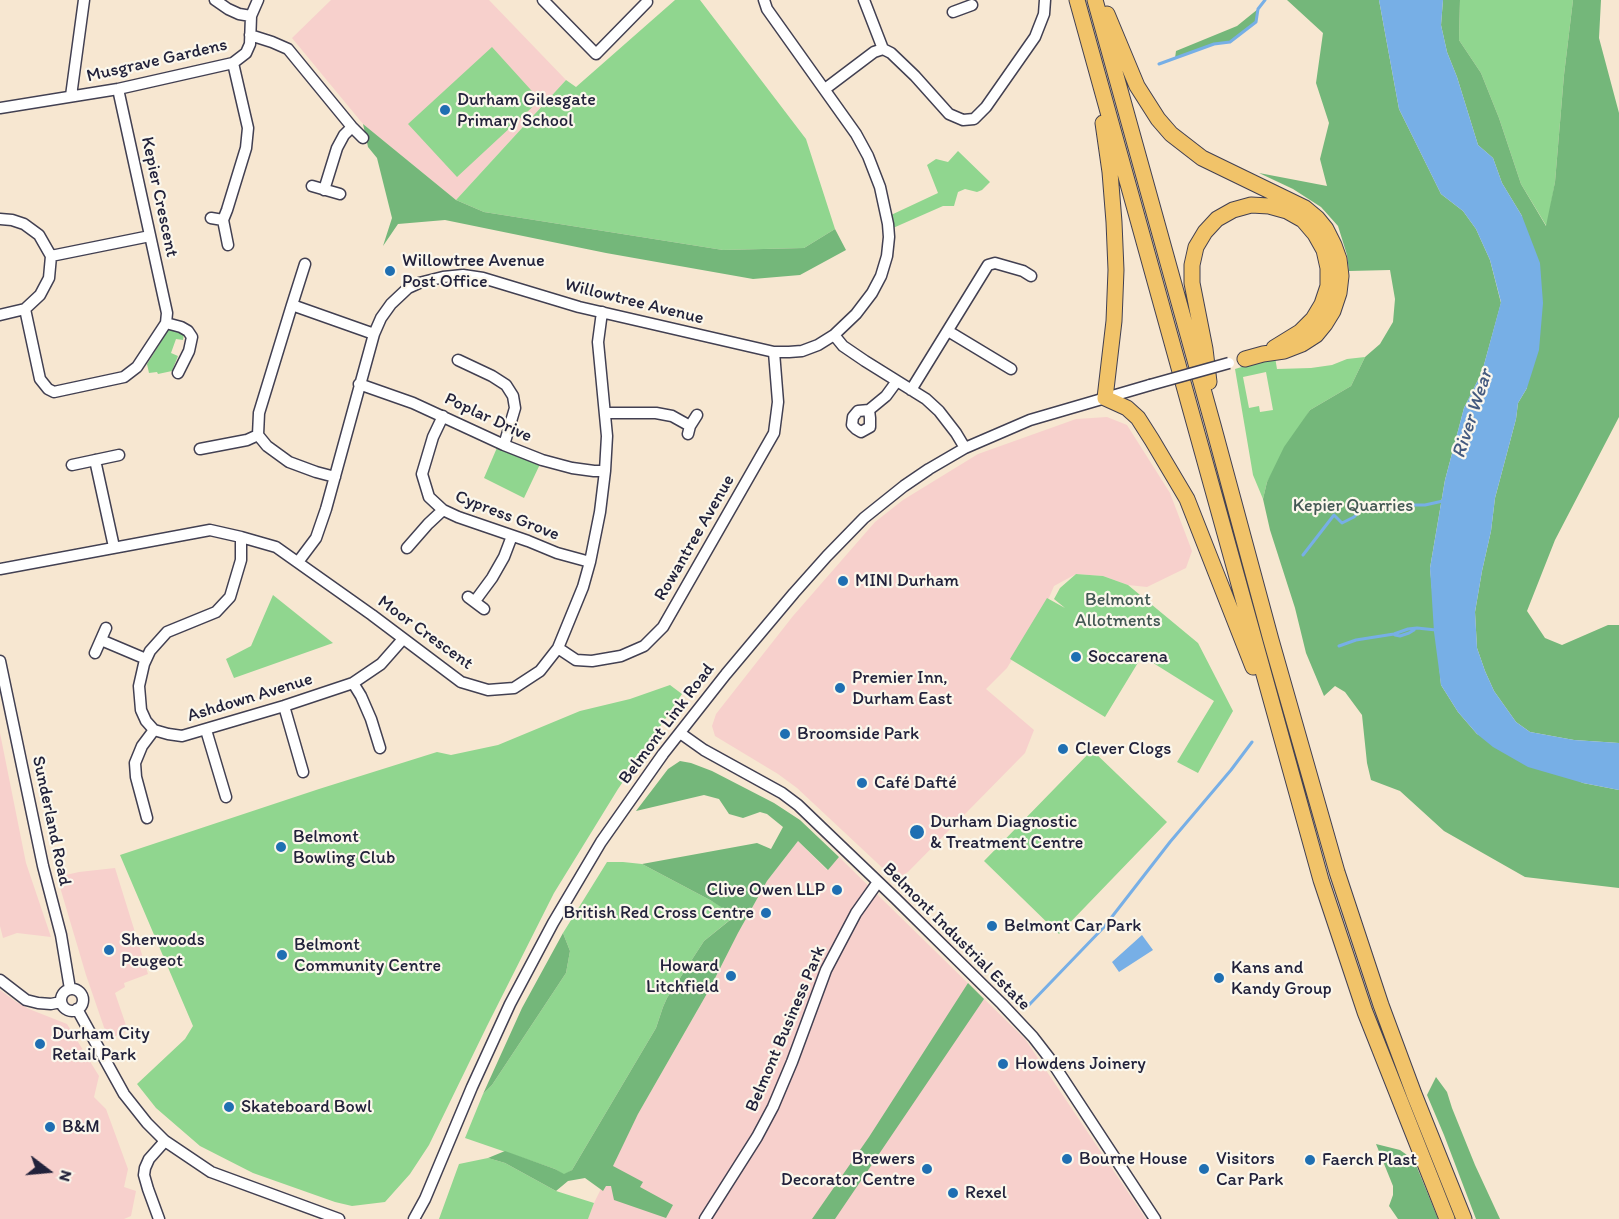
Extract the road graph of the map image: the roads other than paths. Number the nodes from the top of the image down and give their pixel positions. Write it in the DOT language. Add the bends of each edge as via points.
graph roads {
  1 [pos="84,0"];
  2 [pos="215,0"];
  3 [pos="258,0"];
  4 [pos="543,0"];
  5 [pos="764,0"];
  6 [pos="864,0"];
  7 [pos="1045,0"];
  8 [pos="1077,0"];
  9 [pos="1095,0"];
  10 [pos="1101,0"];
  11 [pos="647,2"];
  12 [pos="251,16"];
  13 [pos="250,35"];
  14 [pos="883,49"];
  15 [pos="1094,59"];
  16 [pos="233,63"];
  17 [pos="118,89"];
  18 [pos="825,89"];
  19 [pos="71,96"];
  20 [pos="0,108"];
  21 [pos="352,127"];
  22 [pos="363,138"];
  23 [pos="312,186"];
  24 [pos="324,190"];
  25 [pos="340,194"];
  26 [pos="0,219"];
  27 [pos="150,236"];
  28 [pos="228,245"];
  29 [pos="51,256"];
  30 [pos="305,264"];
  31 [pos="1031,276"];
  32 [pos="292,305"];
  33 [pos="26,309"];
  34 [pos="602,312"];
  35 [pos="0,315"];
  36 [pos="166,318"];
  37 [pos="948,331"];
  38 [pos="374,334"];
  39 [pos="834,335"];
  40 [pos="774,352"];
  41 [pos="1263,354"];
  42 [pos="1245,359"];
  43 [pos="458,360"];
  44 [pos="1011,369"];
  45 [pos="178,373"];
  46 [pos="897,381"];
  47 [pos="359,384"];
  48 [pos="911,390"];
  49 [pos="1105,398"];
  50 [pos="869,410"];
  51 [pos="606,413"];
  52 [pos="697,415"];
  53 [pos="443,416"];
  54 [pos="1213,425"];
  55 [pos="258,435"];
  56 [pos="504,445"];
  57 [pos="965,448"];
  58 [pos="201,450"];
  59 [pos="119,455"];
  60 [pos="95,460"];
  61 [pos="72,465"];
  62 [pos="605,471"];
  63 [pos="335,477"];
  64 [pos="443,510"];
  65 [pos="512,536"];
  66 [pos="241,537"];
  67 [pos="114,547"];
  68 [pos="408,549"];
  69 [pos="298,562"];
  70 [pos="591,562"];
  71 [pos="0,569"];
  72 [pos="484,609"];
  73 [pos="106,628"];
  74 [pos="403,639"];
  75 [pos="101,640"];
  76 [pos="558,648"];
  77 [pos="95,653"];
  78 [pos="146,658"];
  79 [pos="0,661"];
  80 [pos="353,683"];
  81 [pos="5,706"];
  82 [pos="284,706"];
  83 [pos="154,730"];
  84 [pos="206,730"];
  85 [pos="680,733"];
  86 [pos="380,748"];
  87 [pos="303,772"];
  88 [pos="1292,778"];
  89 [pos="226,797"];
  90 [pos="147,818"];
  91 [pos="878,882"];
  92 [pos="0,980"];
  93 [pos="70,989"];
  94 [pos="61,1002"];
  95 [pos="77,1009"];
  96 [pos="165,1141"];
  97 [pos="159,1219"];
  98 [pos="339,1219"];
  99 [pos="414,1219"];
  100 [pos="705,1219"];
  101 [pos="1155,1219"];
  102 [pos="1447,1219"];
  103 [pos="1464,1219"];
  1 -- 19 [label="street, Musgrave Gardens"];
  2 -- 12 [label="street, Musgrave Gardens" via="239,14"];
  3 -- 12 [label="street, Musgrave Gardens"];
  4 -- 11 [label="street" via="596,54"];
  5 -- 18 [label="street, Willowtree Avenue"];
  6 -- 14 [label="street"];
  7 -- 14 [label="street" via="1035,37 974,119 963,120 949,114"];
  8 -- 15 [label="highway"];
  9 -- 54 [label="highway"];
  10 -- 41 [label="highway" via="1137,86 1171,134 1202,158 1305,208 1326,229 1334,245 1341,276 1339,293 1325,324 1302,344"];
  12 -- 13 [label="street, Musgrave Gardens"];
  13 -- 16 [label="street, Musgrave Gardens" via="246,53"];
  13 -- 21 [label="street" via="288,49"];
  14 -- 18 [label="street"];
  15 -- 49 [label="highway" via="1110,172 1116,270"];
  15 -- 88 [label="highway"];
  16 -- 17 [label="street, Musgrave Gardens"];
  16 -- 28 [label="street" via="248,128 246,148 227,210 217,219"];
  17 -- 19 [label="street, Musgrave Gardens"];
  17 -- 27 [label="street, Kepier Crescent"];
  18 -- 39 [label="street, Willowtree Avenue" via="868,156 886,209 889,237 881,276 872,293"];
  19 -- 20 [label="street, Musgrave Gardens"];
  21 -- 22 [label="street"];
  21 -- 24 [label="street" via="337,148"];
  23 -- 24 [label="street"];
  24 -- 25 [label="street"];
  26 -- 29 [label="street" via="24,224 39,235"];
  27 -- 29 [label="street"];
  27 -- 36 [label="street, Kepier Crescent"];
  29 -- 33 [label="street" via="49,278"];
  30 -- 32 [label="street"];
  31 -- 37 [label="street" via="1002,265 988,265"];
  32 -- 38 [label="street"];
  32 -- 55 [label="street" via="259,413"];
  33 -- 35 [label="street"];
  33 -- 36 [label="street" via="37,372 43,385 54,392 124,377 137,367"];
  34 -- 38 [label="street, Willowtree Avenue" via="483,278 442,277 408,288 391,304"];
  34 -- 40 [label="street, Willowtree Avenue"];
  34 -- 51 [label="street, Moor Crescent" via="598,342"];
  36 -- 45 [label="street" via="192,337"];
  37 -- 44 [label="street"];
  37 -- 48 [label="street"];
  38 -- 47 [label="street, Willowtree Avenue"];
  39 -- 40 [label="street, Willowtree Avenue" via="802,351"];
  39 -- 46 [label="street" via="843,346"];
  40 -- 76 [label="street, Rowantree Avenue" via="778,402 774,433 663,627 644,645 621,656 576,660"];
  41 -- 42 [label="highway"];
  41 -- 54 [label="highway" via="1300,332 1313,319 1328,286 1328,268 1320,242 1303,220 1269,206 1251,206 1217,219 1196,247 1192,265"];
  42 -- 49 [label="street, Belmont Link Road, bridge"];
  43 -- 56 [label="street" via="499,380 513,396 515,408"];
  46 -- 48 [label="street"];
  46 -- 50 [label="street"];
  47 -- 53 [label="street, Poplar Drive"];
  47 -- 63 [label="street, Willowtree Avenue"];
  48 -- 57 [label="street" via="939,411"];
  49 -- 57 [label="street, Belmont Link Road" via="1030,420"];
  49 -- 88 [label="highway" via="1127,408 1137,418 1187,499"];
  51 -- 52 [label="street" via="672,416 689,430"];
  51 -- 62 [label="street, Moor Crescent"];
  53 -- 56 [label="street, Poplar Drive"];
  53 -- 64 [label="street, Cypress Grove" via="422,474 429,497"];
  54 -- 103 [label="highway" via="1337,873 1414,1094"];
  55 -- 58 [label="street"];
  55 -- 63 [label="street" via="288,462"];
  56 -- 62 [label="street, Poplar Drive" via="572,468"];
  57 -- 85 [label="street, Belmont Link Road" via="904,486 864,518 794,592"];
  59 -- 60 [label="street"];
  60 -- 61 [label="street"];
  60 -- 67 [label="street"];
  62 -- 70 [label="street, Moor Crescent"];
  63 -- 69 [label="street, Willowtree Avenue" via="316,538"];
  64 -- 65 [label="street, Cypress Grove"];
  64 -- 68 [label="street"];
  65 -- 70 [label="street, Cypress Grove"];
  65 -- 72 [label="street" via="492,578 471,599"];
  66 -- 67 [label="street, Moor Crescent" via="210,530"];
  66 -- 69 [label="street, Moor Crescent" via="276,547"];
  66 -- 78 [label="street" via="241,560 230,597 216,612 167,632"];
  67 -- 71 [label="street, Moor Crescent"];
  69 -- 74 [label="street, Moor Crescent"];
  70 -- 76 [label="street, Moor Crescent"];
  73 -- 75 [label="street"];
  74 -- 76 [label="street, Moor Crescent" via="461,682 488,690 514,688 540,671"];
  74 -- 80 [label="street, Ashdown Avenue" via="381,664"];
  75 -- 77 [label="street"];
  75 -- 78 [label="street"];
  78 -- 83 [label="street" via="139,686 141,710"];
  79 -- 81 [label="street, Sunderland Road"];
  80 -- 82 [label="street, Ashdown Avenue"];
  80 -- 86 [label="street"];
  81 -- 93 [label="street, Sunderland Road" via="61,935"];
  82 -- 84 [label="street, Ashdown Avenue"];
  82 -- 87 [label="street"];
  83 -- 84 [label="street, Ashdown Avenue" via="182,736"];
  83 -- 90 [label="street" via="135,763"];
  84 -- 89 [label="street"];
  85 -- 91 [label="street, Belmont Industrial Estate" via="798,805"];
  85 -- 99 [label="street, Belmont Link Road" via="608,833 553,923 510,1004"];
  88 -- 102 [label="highway" via="1365,1012"];
  91 -- 100 [label="street, Belmont Business Park" via="856,913 826,970 773,1107"];
  91 -- 101 [label="street, Belmont Industrial Estate" via="1033,1037"];
  92 -- 94 [label="street" via="26,1000"];
  93 -- 94 [label="street" via="64,992"];
  93 -- 95 [label="street" via="82,995"];
  94 -- 95 [label="street" via="69,1010"];
  95 -- 96 [label="street" via="131,1105"];
  96 -- 97 [label="street" via="149,1159 144,1175"];
  96 -- 98 [label="street" via="211,1172"];
}
